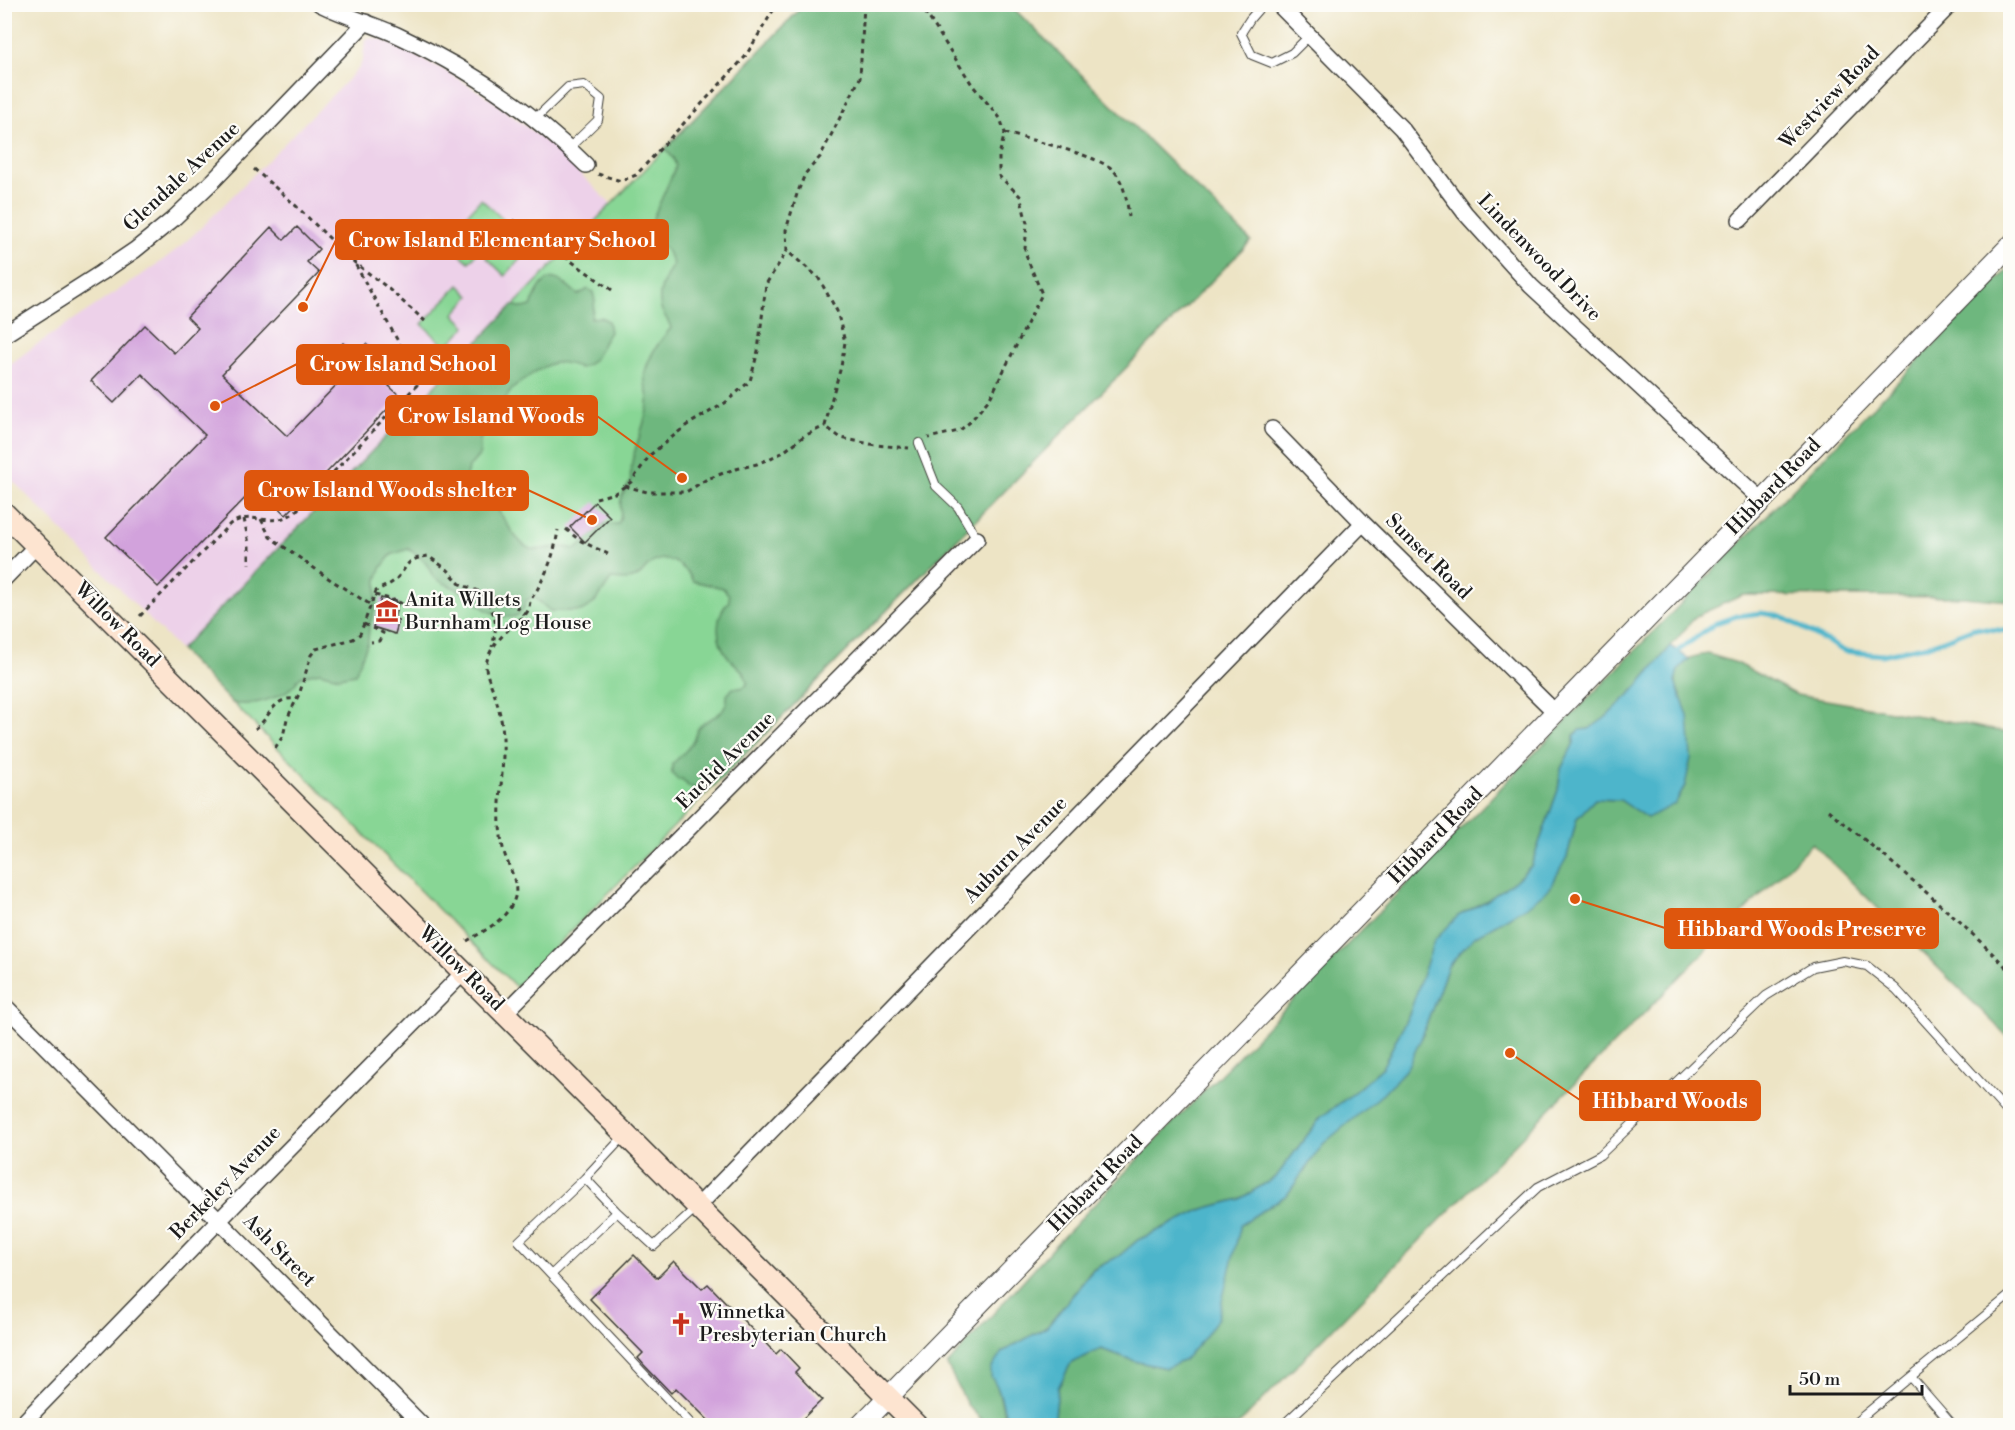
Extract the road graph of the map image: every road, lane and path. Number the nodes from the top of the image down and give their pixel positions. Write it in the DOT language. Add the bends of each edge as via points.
graph roads {
  1 [pos="320,4"];
  2 [pos="777,4"];
  3 [pos="864,4"];
  4 [pos="920,4"];
  5 [pos="1263,4"];
  6 [pos="1278,4"];
  7 [pos="1951,4"];
  8 [pos="366,22"];
  9 [pos="1309,36"];
  10 [pos="535,119"];
  11 [pos="1005,133"];
  12 [pos="569,148"];
  13 [pos="586,165"];
  14 [pos="254,169"];
  15 [pos="1130,217"];
  16 [pos="513,220"];
  17 [pos="1740,220"];
  18 [pos="2010,246"];
  19 [pos="787,252"];
  20 [pos="354,262"];
  21 [pos="612,290"];
  22 [pos="425,321"];
  23 [pos="4,335"];
  24 [pos="825,426"];
  25 [pos="1272,429"];
  26 [pos="919,443"];
  27 [pos="625,486"];
  28 [pos="596,498"];
  29 [pos="1761,500"];
  30 [pos="4,513"];
  31 [pos="244,519"];
  32 [pos="261,519"];
  33 [pos="1364,523"];
  34 [pos="566,529"];
  35 [pos="558,531"];
  36 [pos="977,539"];
  37 [pos="37,545"];
  38 [pos="608,554"];
  39 [pos="249,564"];
  40 [pos="4,579"];
  41 [pos="481,594"];
  42 [pos="375,595"];
  43 [pos="390,600"];
  44 [pos="371,605"];
  45 [pos="525,615"];
  46 [pos="140,616"];
  47 [pos="364,624"];
  48 [pos="371,642"];
  49 [pos="379,642"];
  50 [pos="379,647"];
  51 [pos="491,650"];
  52 [pos="296,699"];
  53 [pos="1556,713"];
  54 [pos="255,729"];
  55 [pos="275,748"];
  56 [pos="1828,810"];
  57 [pos="466,941"];
  58 [pos="2010,971"];
  59 [pos="464,972"];
  60 [pos="4,1005"];
  61 [pos="505,1013"];
  62 [pos="2010,1115"];
  63 [pos="626,1134"];
  64 [pos="585,1178"];
  65 [pos="698,1206"];
  66 [pos="617,1212"];
  67 [pos="219,1220"];
  68 [pos="551,1275"];
  69 [pos="2010,1295"];
  70 [pos="1911,1377"];
  71 [pos="888,1396"];
  72 [pos="20,1425"];
  73 [pos="423,1425"];
  74 [pos="693,1425"];
  75 [pos="860,1425"];
  76 [pos="917,1425"];
  77 [pos="1282,1425"];
  78 [pos="1851,1425"];
  79 [pos="1954,1425"];
  1 -- 8 [label="street"];
  2 -- 13 [label="path" via="745,57 636,175 621,181 602,176"];
  3 -- 19 [label="path" via="860,78 820,157 805,174 786,230"];
  4 -- 11 [label="path" via="973,86 1000,118"];
  5 -- 9 [label="lane" via="1241,33 1252,55 1272,63 1292,53"];
  6 -- 9 [label="street, Lindenwood Drive"];
  7 -- 17 [label="street, Westview Road"];
  8 -- 10 [label="street" via="426,49"];
  8 -- 23 [label="street, Glendale Avenue" via="172,220 118,261"];
  9 -- 29 [label="street, Lindenwood Drive" via="1402,129 1465,213 1531,286"];
  10 -- 12 [label="street"];
  10 -- 12 [label="lane" via="568,87 584,85 601,99 598,120"];
  11 -- 15 [label="path" via="1082,154 1114,170 1126,192"];
  11 -- 26 [label="path" via="999,176 1020,196 1027,223 1027,258 1042,294 990,398 958,431"];
  12 -- 13 [label="street"];
  14 -- 20 [label="path"];
  16 -- 21 [label="path"];
  18 -- 29 [label="street, Hibbard Road"];
  19 -- 24 [label="path" via="818,277 837,311 845,342"];
  19 -- 27 [label="path" via="766,284 758,351 750,381 650,455"];
  20 -- 22 [label="path"];
  20 -- 32 [label="path" via="414,370 417,385 295,513 276,521"];
  24 -- 26 [label="path" via="841,438 875,445 908,449"];
  24 -- 27 [label="path" via="782,453 707,479 686,492 647,492"];
  25 -- 33 [label="street, Sunset Road"];
  26 -- 36 [label="lane" via="936,486 958,507"];
  27 -- 28 [label="path"];
  29 -- 53 [label="street, Hibbard Road"];
  30 -- 37 [label="main road, Willow Road"];
  31 -- 32 [label="path"];
  31 -- 39 [label="path"];
  31 -- 46 [label="path" via="230,524"];
  32 -- 44 [label="path" via="270,537"];
  33 -- 53 [label="street, Sunset Road"];
  33 -- 65 [label="street, Auburn Avenue"];
  34 -- 38 [label="path"];
  35 -- 45 [label="path" via="554,554"];
  36 -- 61 [label="street, Euclid Avenue"];
  37 -- 40 [label="street"];
  37 -- 59 [label="main road, Willow Road"];
  41 -- 42 [label="path" via="460,584 428,556 408,562 397,579"];
  41 -- 45 [label="path" via="518,607"];
  41 -- 51 [label="path" via="493,609 496,631"];
  42 -- 43 [label="path" via="401,602"];
  42 -- 44 [label="path"];
  44 -- 47 [label="path"];
  45 -- 51 [label="path"];
  47 -- 49 [label="path" via="383,633"];
  47 -- 52 [label="path" via="353,639 316,649 307,663"];
  48 -- 49 [label="path"];
  49 -- 50 [label="path"];
  51 -- 57 [label="path" via="488,680 502,725 500,827 515,883 514,900 504,916"];
  52 -- 54 [label="path" via="280,702"];
  52 -- 55 [label="path"];
  53 -- 71 [label="street, Hibbard Road"];
  56 -- 58 [label="path" via="1896,866"];
  59 -- 61 [label="main road, Willow Road"];
  59 -- 67 [label="street, Berkeley Avenue"];
  60 -- 67 [label="street, Ash Street"];
  61 -- 63 [label="main road, Willow Road"];
  62 -- 77 [label="lane" via="1896,989 1867,966 1843,961 1813,967 1766,996 1600,1155 1538,1187"];
  63 -- 64 [label="lane"];
  63 -- 65 [label="main road, Willow Road"];
  64 -- 66 [label="lane"];
  64 -- 68 [label="lane" via="519,1241"];
  65 -- 66 [label="lane" via="654,1246"];
  65 -- 71 [label="main road, Willow Road"];
  66 -- 68 [label="lane"];
  67 -- 72 [label="street, Berkeley Avenue"];
  67 -- 73 [label="street, Ash Street"];
  68 -- 74 [label="lane"];
  69 -- 70 [label="lane"];
  70 -- 78 [label="lane"];
  70 -- 79 [label="lane"];
  71 -- 75 [label="street, Hibbard Road"];
  71 -- 76 [label="main road, Willow Road"];
}
